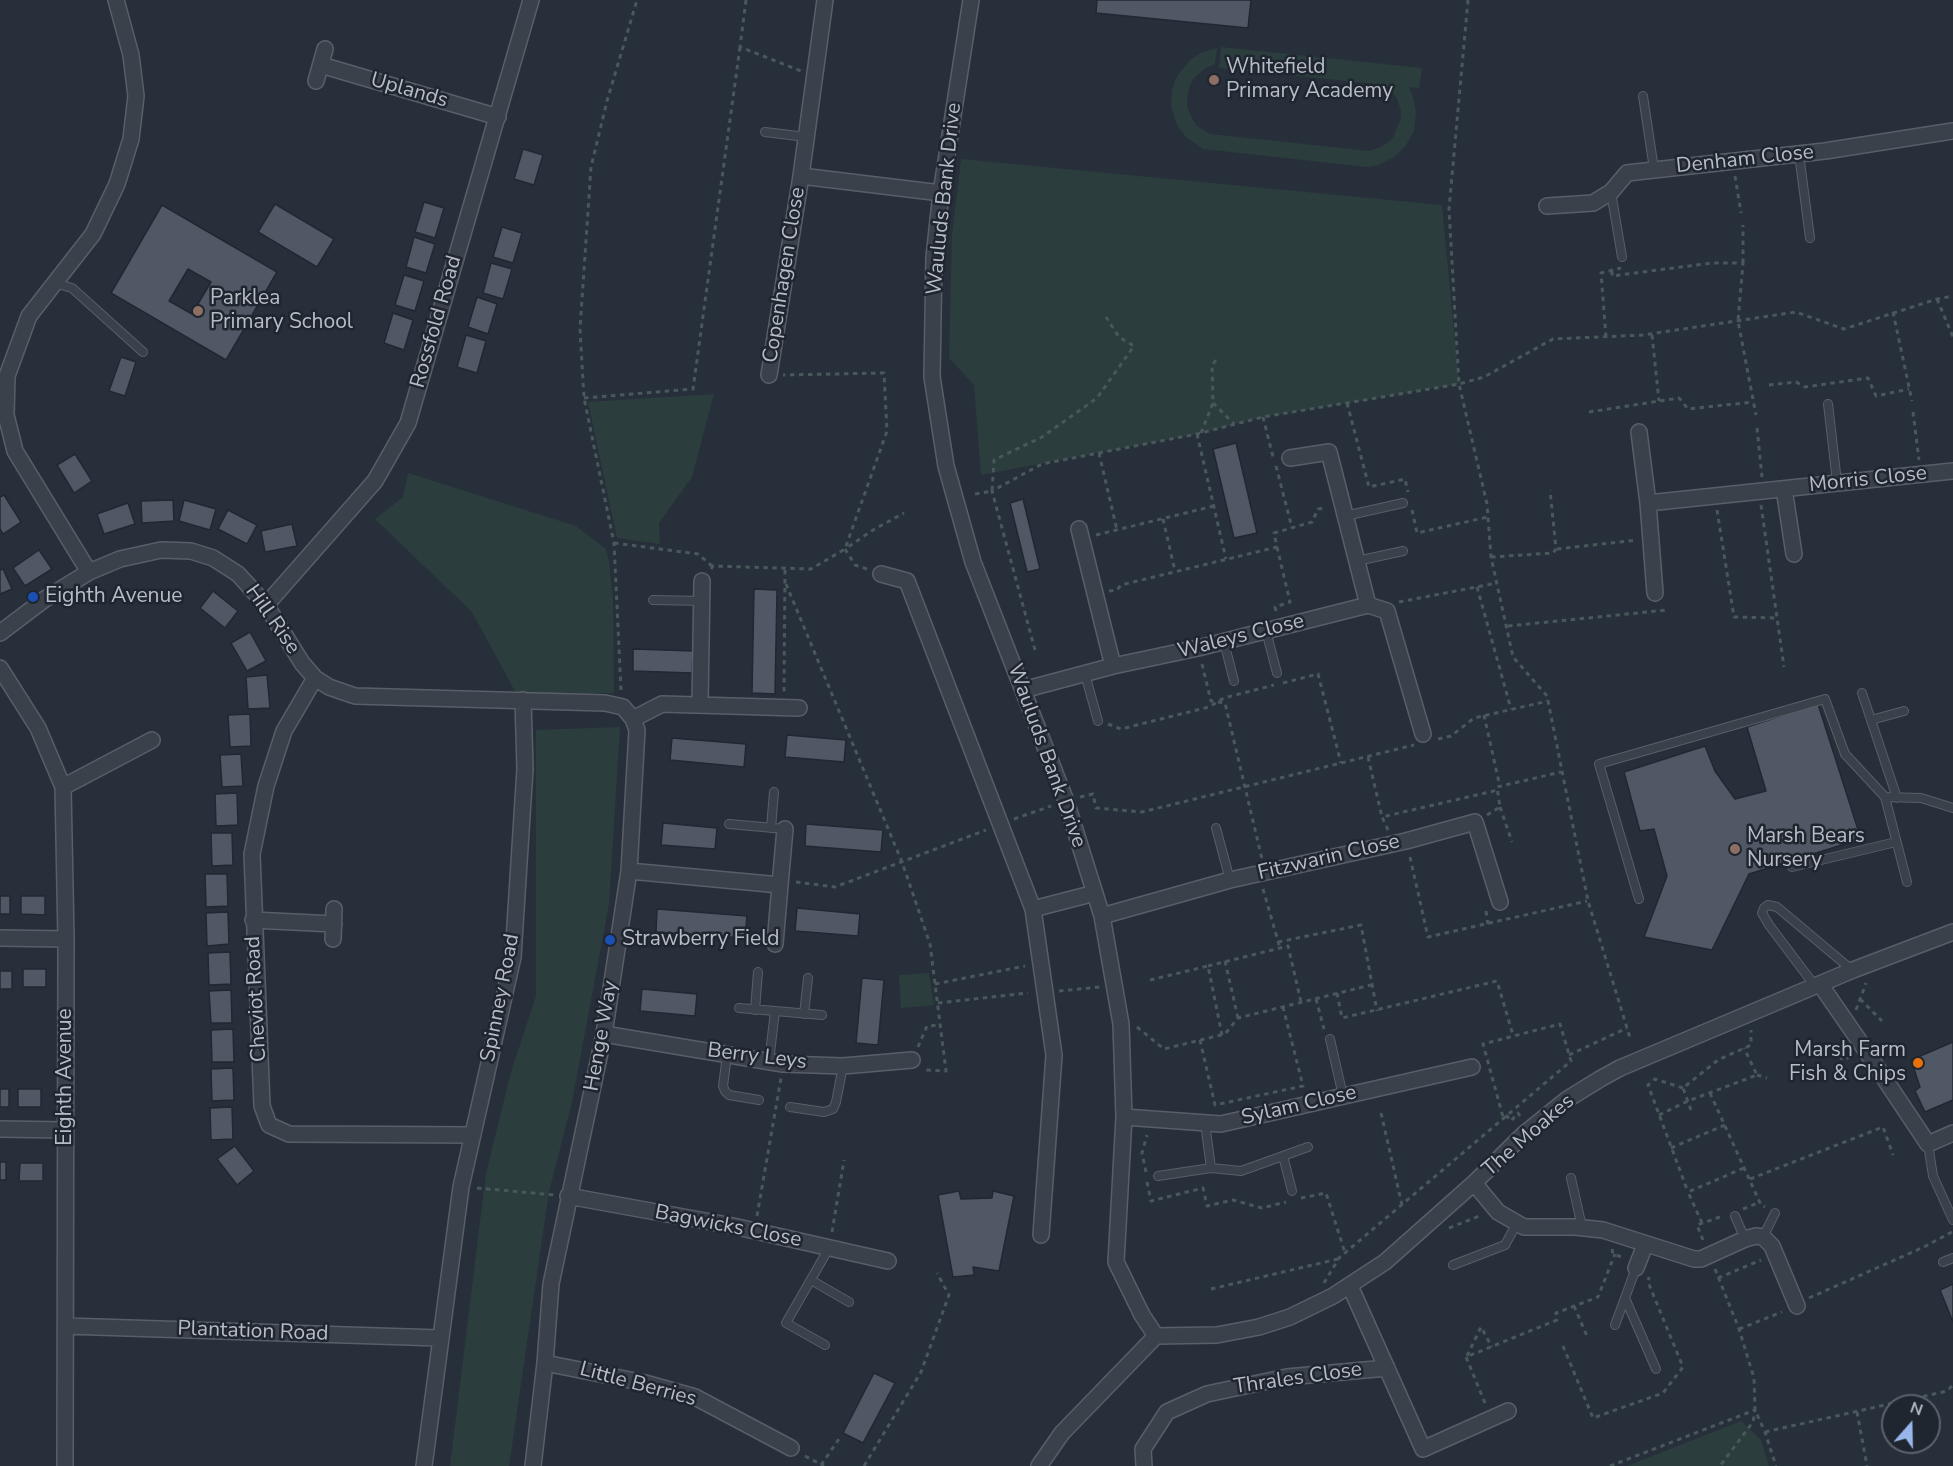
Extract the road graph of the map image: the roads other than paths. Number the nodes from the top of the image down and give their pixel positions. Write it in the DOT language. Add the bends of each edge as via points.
graph roads {
  1 [pos="116,0"];
  2 [pos="531,0"];
  3 [pos="825,0"];
  4 [pos="971,0"];
  5 [pos="325,49"];
  6 [pos="321,65"];
  7 [pos="316,81"];
  8 [pos="1643,96"];
  9 [pos="498,117"];
  10 [pos="1953,131"];
  11 [pos="765,132"];
  12 [pos="806,137"];
  13 [pos="1799,154"];
  14 [pos="1653,169"];
  15 [pos="801,176"];
  16 [pos="1611,192"];
  17 [pos="941,193"];
  18 [pos="1547,206"];
  19 [pos="1810,238"];
  20 [pos="1622,257"];
  21 [pos="53,283"];
  22 [pos="143,352"];
  23 [pos="769,375"];
  24 [pos="1828,405"];
  25 [pos="1639,432"];
  26 [pos="1290,458"];
  27 [pos="1953,471"];
  28 [pos="1837,482"];
  29 [pos="1784,489"];
  30 [pos="1403,503"];
  31 [pos="1648,503"];
  32 [pos="1344,510"];
  33 [pos="1080,534"];
  34 [pos="1403,550"];
  35 [pos="1794,554"];
  36 [pos="1357,561"];
  37 [pos="89,572"];
  38 [pos="881,574"];
  39 [pos="702,581"];
  40 [pos="1655,593"];
  41 [pos="653,600"];
  42 [pos="702,601"];
  43 [pos="266,604"];
  44 [pos="1368,605"];
  45 [pos="1273,629"];
  46 [pos="0,633"];
  47 [pos="1224,642"];
  48 [pos="1113,666"];
  49 [pos="0,668"];
  50 [pos="1276,673"];
  51 [pos="1085,674"];
  52 [pos="315,678"];
  53 [pos="1234,681"];
  54 [pos="1023,690"];
  55 [pos="1862,693"];
  56 [pos="522,700"];
  57 [pos="700,704"];
  58 [pos="799,708"];
  59 [pos="1904,711"];
  60 [pos="633,719"];
  61 [pos="1871,720"];
  62 [pos="1098,721"];
  63 [pos="152,740"];
  64 [pos="1423,740"];
  65 [pos="63,787"];
  66 [pos="774,792"];
  67 [pos="1885,798"];
  68 [pos="1897,798"];
  69 [pos="1953,808"];
  70 [pos="729,824"];
  71 [pos="1216,828"];
  72 [pos="778,829"];
  73 [pos="1896,843"];
  74 [pos="1792,867"];
  75 [pos="629,871"];
  76 [pos="1230,880"];
  77 [pos="1906,882"];
  78 [pos="780,885"];
  79 [pos="1095,893"];
  80 [pos="1639,899"];
  81 [pos="1500,902"];
  82 [pos="1033,909"];
  83 [pos="1102,916"];
  84 [pos="253,920"];
  85 [pos="334,924"];
  86 [pos="1953,932"];
  87 [pos="0,938"];
  88 [pos="66,939"];
  89 [pos="775,944"];
  90 [pos="1853,970"];
  91 [pos="758,972"];
  92 [pos="808,978"];
  93 [pos="1818,985"];
  94 [pos="739,1008"];
  95 [pos="755,1010"];
  96 [pos="775,1011"];
  97 [pos="804,1014"];
  98 [pos="822,1015"];
  99 [pos="604,1034"];
  100 [pos="1328,1037"];
  101 [pos="727,1055"];
  102 [pos="912,1060"];
  103 [pos="776,1063"];
  104 [pos="843,1066"];
  105 [pos="1472,1067"];
  106 [pos="1343,1096"];
  107 [pos="759,1100"];
  108 [pos="790,1107"];
  109 [pos="1124,1117"];
  110 [pos="1205,1123"];
  111 [pos="0,1129"];
  112 [pos="66,1130"];
  113 [pos="1953,1133"];
  114 [pos="473,1135"];
  115 [pos="1928,1144"];
  116 [pos="1308,1147"];
  117 [pos="1283,1156"];
  118 [pos="1211,1168"];
  119 [pos="1158,1176"];
  120 [pos="1571,1178"];
  121 [pos="1474,1183"];
  122 [pos="1292,1191"];
  123 [pos="568,1197"];
  124 [pos="1775,1213"];
  125 [pos="1735,1214"];
  126 [pos="1953,1220"];
  127 [pos="1517,1223"];
  128 [pos="1582,1227"];
  129 [pos="1041,1234"];
  130 [pos="1763,1237"];
  131 [pos="1745,1239"];
  132 [pos="1645,1245"];
  133 [pos="829,1248"];
  134 [pos="1953,1258"];
  135 [pos="888,1261"];
  136 [pos="1943,1262"];
  137 [pos="1453,1265"];
  138 [pos="1637,1266"];
  139 [pos="811,1280"];
  140 [pos="1350,1286"];
  141 [pos="1625,1298"];
  142 [pos="849,1302"];
  143 [pos="1797,1306"];
  144 [pos="1615,1325"];
  145 [pos="66,1326"];
  146 [pos="1156,1336"];
  147 [pos="440,1338"];
  148 [pos="825,1345"];
  149 [pos="546,1363"];
  150 [pos="1387,1368"];
  151 [pos="1656,1369"];
  152 [pos="1508,1411"];
  153 [pos="791,1448"];
  154 [pos="65,1466"];
  155 [pos="424,1466"];
  156 [pos="533,1466"];
  157 [pos="1039,1466"];
  158 [pos="1144,1466"];
  1 -- 21 [label="street" via="135,86 131,139 117,184 93,234"];
  2 -- 9 [label="street, Rossfold Road"];
  3 -- 12 [label="street, Copenhagen Close"];
  4 -- 17 [label="street, Wauluds Bank Drive"];
  5 -- 6 [label="street"];
  6 -- 7 [label="street"];
  6 -- 9 [label="street, Uplands"];
  8 -- 14 [label="lane"];
  9 -- 43 [label="street, Rossfold Road" via="408,423 375,481"];
  10 -- 13 [label="street, Denham Close"];
  11 -- 12 [label="lane"];
  12 -- 15 [label="street, Copenhagen Close"];
  13 -- 14 [label="street, Denham Close"];
  13 -- 19 [label="lane"];
  14 -- 16 [label="street, Denham Close" via="1627,173"];
  15 -- 17 [label="street, Copenhagen Close"];
  15 -- 23 [label="street, Copenhagen Close"];
  16 -- 18 [label="street, Denham Close" via="1593,203"];
  16 -- 20 [label="lane"];
  17 -- 54 [label="street, Wauluds Bank Drive" via="934,257 932,377 946,466 973,562"];
  21 -- 22 [label="lane" via="72,288"];
  21 -- 37 [label="street" via="29,315 7,376 6,415 15,451"];
  24 -- 28 [label="lane"];
  25 -- 31 [label="street"];
  26 -- 32 [label="street" via="1329,452"];
  27 -- 28 [label="street, Morris Close"];
  28 -- 29 [label="street, Morris Close"];
  29 -- 31 [label="street, Morris Close"];
  29 -- 35 [label="street, Morris Close"];
  30 -- 32 [label="lane"];
  31 -- 40 [label="street"];
  32 -- 36 [label="street"];
  33 -- 48 [label="street"];
  34 -- 36 [label="lane"];
  36 -- 44 [label="street"];
  37 -- 43 [label="street, Hill Rise" via="120,559 160,550 191,551 213,558 238,574"];
  37 -- 46 [label="street, Hill Rise"];
  38 -- 82 [label="street" via="907,581"];
  39 -- 42 [label="street"];
  41 -- 42 [label="lane"];
  42 -- 57 [label="street"];
  43 -- 52 [label="street, Hill Rise"];
  44 -- 45 [label="street, Waleys Close"];
  44 -- 64 [label="street" via="1387,611"];
  45 -- 47 [label="street, Waleys Close"];
  45 -- 50 [label="lane"];
  47 -- 48 [label="street, Waleys Close"];
  47 -- 53 [label="lane"];
  48 -- 51 [label="street, Waleys Close"];
  49 -- 65 [label="street, Eighth Avenue" via="39,728"];
  51 -- 54 [label="street, Waleys Close"];
  51 -- 62 [label="lane"];
  52 -- 56 [label="street" via="355,696"];
  52 -- 84 [label="street, Cheviot Road" via="284,731 266,786 252,854"];
  54 -- 79 [label="street, Wauluds Bank Drive" via="1066,801"];
  55 -- 61 [label="lane"];
  56 -- 60 [label="street" via="605,703 623,707"];
  56 -- 114 [label="street, Spinney Road" via="525,769 513,957"];
  57 -- 58 [label="street"];
  57 -- 60 [label="street" via="662,704"];
  59 -- 61 [label="lane"];
  60 -- 75 [label="street, Henge Way" via="637,730"];
  61 -- 68 [label="lane"];
  63 -- 65 [label="street"];
  65 -- 88 [label="street, Eighth Avenue"];
  66 -- 72 [label="lane"];
  67 -- 68 [label="lane"];
  67 -- 73 [label="lane"];
  67 -- 80 [label="lane" via="1845,754 1825,699 1599,764"];
  68 -- 69 [label="lane" via="1921,798"];
  70 -- 72 [label="lane"];
  71 -- 76 [label="lane"];
  72 -- 78 [label="street"];
  73 -- 74 [label="lane"];
  73 -- 77 [label="lane"];
  75 -- 78 [label="street"];
  75 -- 99 [label="street, Henge Way"];
  76 -- 81 [label="street, Fitzwarin Close" via="1475,822"];
  76 -- 83 [label="street, Fitzwarin Close"];
  78 -- 89 [label="street"];
  79 -- 82 [label="street"];
  79 -- 83 [label="street, Wauluds Bank Drive"];
  82 -- 129 [label="street" via="1054,1055"];
  83 -- 109 [label="street, Wauluds Bank Drive" via="1121,1024"];
  84 -- 85 [label="street"];
  84 -- 114 [label="street, Cheviot Road" via="262,1106 269,1125 289,1134"];
  86 -- 90 [label="street, The Moakes"];
  87 -- 88 [label="street"];
  88 -- 112 [label="street, Eighth Avenue"];
  90 -- 93 [label="street, The Moakes"];
  90 -- 93 [label="lane" via="1777,907 1768,905 1762,913 1769,925"];
  91 -- 95 [label="lane"];
  92 -- 97 [label="lane"];
  93 -- 115 [label="street"];
  93 -- 121 [label="street, The Moakes" via="1620,1068 1566,1100"];
  94 -- 95 [label="lane"];
  95 -- 96 [label="lane"];
  96 -- 97 [label="lane"];
  96 -- 103 [label="lane"];
  97 -- 98 [label="lane"];
  99 -- 101 [label="street, Berry Leys"];
  99 -- 123 [label="street, Henge Way"];
  100 -- 106 [label="lane"];
  101 -- 103 [label="street, Berry Leys"];
  101 -- 107 [label="lane" via="725,1091"];
  102 -- 104 [label="street, Berry Leys"];
  103 -- 104 [label="street, Berry Leys"];
  104 -- 108 [label="lane" via="833,1109 824,1112"];
  105 -- 106 [label="street, Sylam Close"];
  106 -- 110 [label="street, Sylam Close" via="1221,1124"];
  109 -- 110 [label="street, Sylam Close"];
  109 -- 146 [label="street, Wauluds Bank Drive" via="1116,1262"];
  110 -- 118 [label="lane"];
  111 -- 112 [label="street"];
  112 -- 145 [label="street, Eighth Avenue"];
  113 -- 115 [label="street"];
  114 -- 147 [label="street, Spinney Road" via="461,1187"];
  115 -- 126 [label="lane" via="1933,1176"];
  116 -- 117 [label="lane"];
  117 -- 118 [label="lane" via="1241,1171"];
  117 -- 122 [label="lane"];
  118 -- 119 [label="lane"];
  120 -- 128 [label="lane"];
  121 -- 127 [label="street" via="1498,1212"];
  121 -- 140 [label="street, The Moakes" via="1385,1262"];
  123 -- 133 [label="street, Bagwicks Close"];
  123 -- 149 [label="street, Henge Way" via="551,1284"];
  124 -- 130 [label="lane"];
  125 -- 131 [label="lane"];
  127 -- 128 [label="street" via="1524,1227"];
  127 -- 137 [label="lane" via="1505,1245"];
  128 -- 132 [label="street"];
  130 -- 131 [label="street"];
  130 -- 143 [label="street" via="1772,1246"];
  131 -- 132 [label="street" via="1701,1259"];
  132 -- 138 [label="street"];
  133 -- 135 [label="street, Bagwicks Close"];
  133 -- 139 [label="lane"];
  134 -- 136 [label="lane"];
  138 -- 141 [label="lane"];
  139 -- 142 [label="lane"];
  139 -- 148 [label="lane" via="786,1323"];
  140 -- 146 [label="street, The Moakes" via="1290,1317 1259,1327 1217,1335"];
  140 -- 150 [label="street, Thrales Close"];
  141 -- 144 [label="lane"];
  141 -- 151 [label="lane"];
  145 -- 147 [label="street, Plantation Road"];
  145 -- 154 [label="street, Eighth Avenue"];
  146 -- 157 [label="street" via="1062,1433"];
  147 -- 155 [label="street, Spinney Road"];
  149 -- 153 [label="street, Little Berries" via="694,1397"];
  149 -- 156 [label="street, Henge Way"];
  150 -- 152 [label="street, Thrales Close" via="1424,1449"];
  150 -- 158 [label="street, Thrales Close" via="1287,1377 1207,1394 1167,1412 1143,1449"];
}
